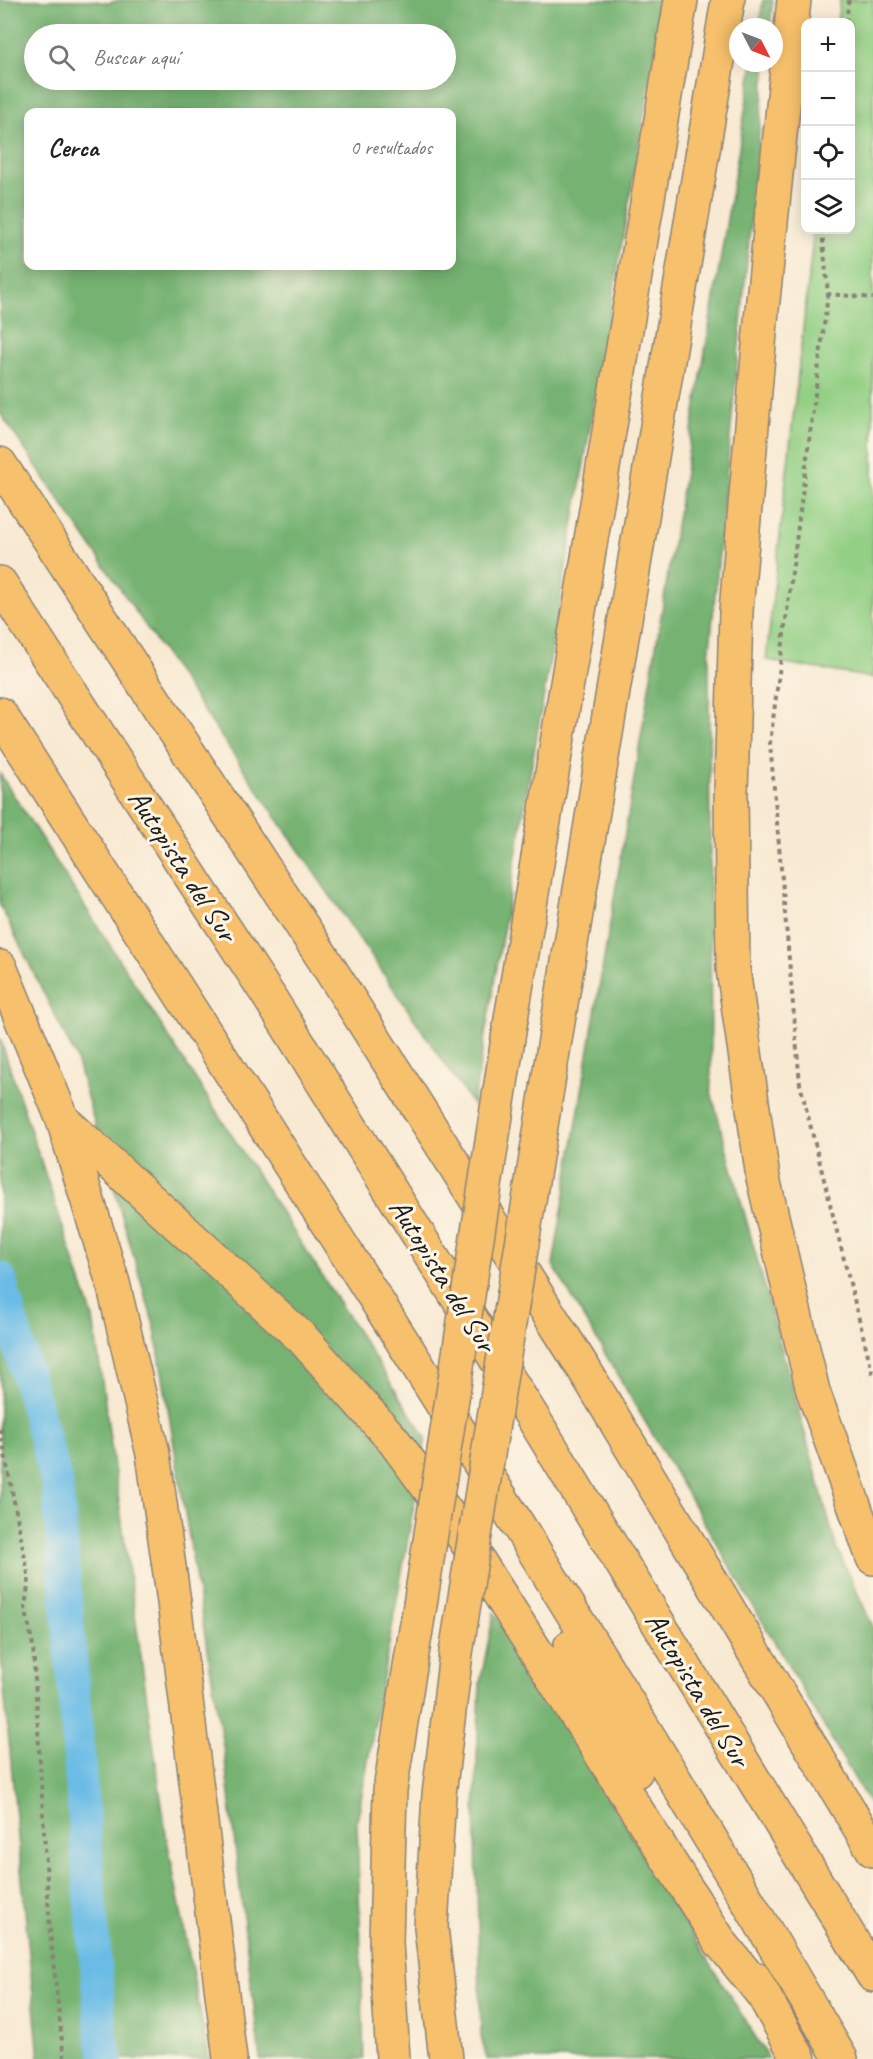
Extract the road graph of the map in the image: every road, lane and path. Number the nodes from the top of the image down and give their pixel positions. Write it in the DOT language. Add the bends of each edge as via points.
graph roads {
  1 [pos="681,0"];
  2 [pos="728,0"];
  3 [pos="794,0"];
  4 [pos="849,0"];
  5 [pos="847,18"];
  6 [pos="822,234"];
  7 [pos="828,294"];
  8 [pos="873,298"];
  9 [pos="0,464"];
  10 [pos="0,583"];
  11 [pos="0,714"];
  12 [pos="0,967"];
  13 [pos="63,1120"];
  14 [pos="873,1375"];
  15 [pos="0,1429"];
  16 [pos="504,1504"];
  17 [pos="873,1558"];
  18 [pos="873,1850"];
  19 [pos="873,1975"];
  20 [pos="763,1995"];
  21 [pos="64,2059"];
  22 [pos="230,2059"];
  23 [pos="393,2059"];
  24 [pos="446,2059"];
  25 [pos="799,2059"];
  26 [pos="841,2059"];
  1 -- 23 [label="highway, bridge" via="511,1019 390,1790 386,1942"];
  2 -- 24 [label="highway, bridge" via="456,1653 439,1795 431,1927"];
  3 -- 17 [label="highway" via="736,611 731,793 733,969 763,1178 813,1391"];
  4 -- 5 [label="path"];
  6 -- 7 [label="path"];
  7 -- 8 [label="path"];
  7 -- 14 [label="path" via="770,743 800,1084"];
  9 -- 18 [label="highway" via="323,958 584,1369"];
  10 -- 19 [label="highway, Autopista del Sur" via="281,1015 538,1426"];
  11 -- 16 [label="highway"];
  12 -- 13 [label="highway"];
  13 -- 20 [label="highway" via="303,1340 394,1441 455,1524 722,1943"];
  13 -- 22 [label="highway" via="113,1283 153,1454"];
  15 -- 21 [label="path" via="29,1579 25,1607 33,1646 50,1932"];
  16 -- 20 [label="highway" via="581,1672"];
  16 -- 26 [label="highway" via="753,1907"];
  20 -- 25 [label="highway"];
}
